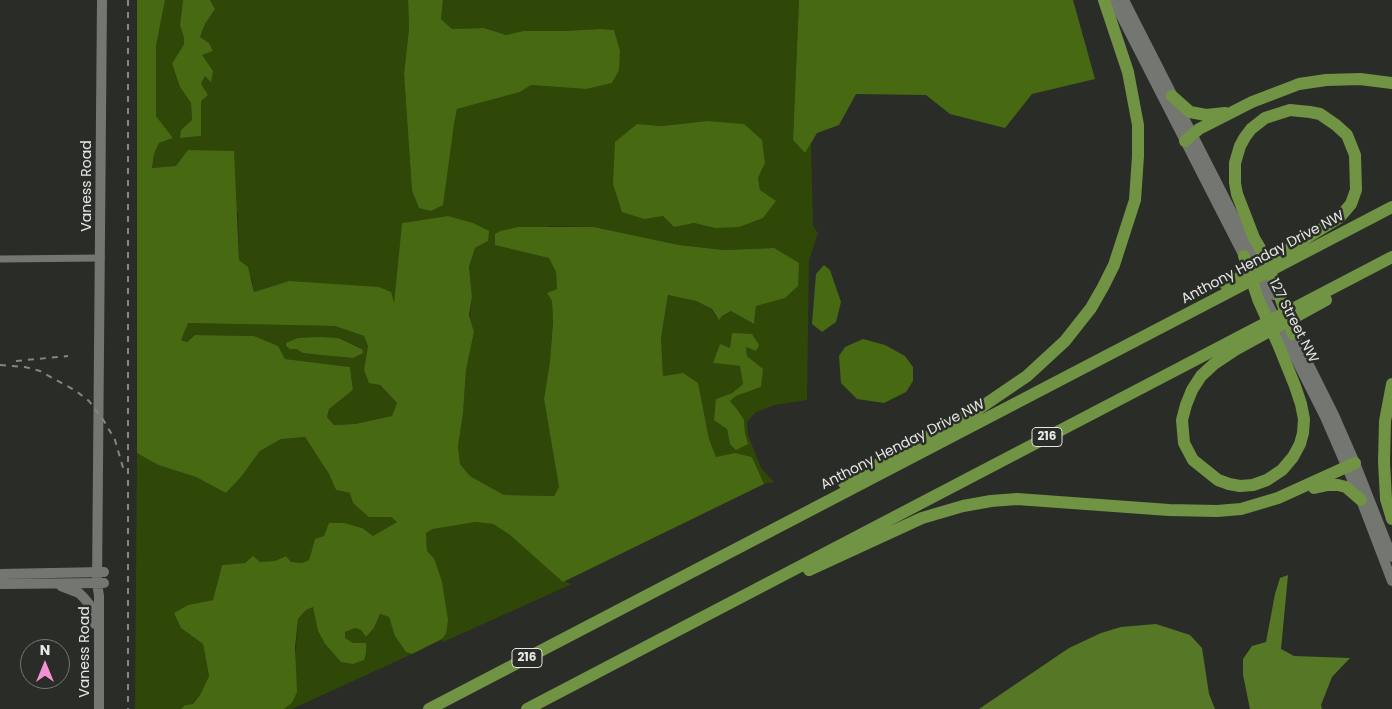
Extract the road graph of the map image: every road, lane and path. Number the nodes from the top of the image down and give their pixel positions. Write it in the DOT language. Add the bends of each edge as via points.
graph roads {
  1 [pos="102,0"];
  2 [pos="1104,0"];
  3 [pos="1114,0"];
  4 [pos="1124,0"];
  5 [pos="1392,83"];
  6 [pos="1172,96"];
  7 [pos="1232,112"];
  8 [pos="1189,138"];
  9 [pos="1392,207"];
  10 [pos="1252,253"];
  11 [pos="1392,256"];
  12 [pos="100,258"];
  13 [pos="0,259"];
  14 [pos="1392,264"];
  15 [pos="1285,339"];
  16 [pos="1112,353"];
  17 [pos="1392,384"];
  18 [pos="1351,465"];
  19 [pos="1285,495"];
  20 [pos="1361,500"];
  21 [pos="1392,519"];
  22 [pos="1392,557"];
  23 [pos="691,571"];
  24 [pos="0,574"];
  25 [pos="101,577"];
  26 [pos="1392,581"];
  27 [pos="0,584"];
  28 [pos="50,584"];
  29 [pos="701,618"];
  30 [pos="99,649"];
  31 [pos="100,709"];
  32 [pos="429,709"];
  33 [pos="527,709"];
  1 -- 12 [label="main road, Vaness Road"];
  2 -- 23 [label="highway" via="1134,95 1138,124 1137,180 1135,200 1114,265 1080,324 1066,341 1026,376 977,410 728,547"];
  3 -- 8 [label="main road"];
  4 -- 6 [label="main road"];
  5 -- 7 [label="highway" via="1326,80 1299,84"];
  6 -- 7 [label="highway" via="1195,113"];
  6 -- 8 [label="main road"];
  7 -- 8 [label="highway"];
  8 -- 10 [label="main road"];
  9 -- 16 [label="highway, Anthony Henday Drive NW / 216"];
  10 -- 15 [label="highway" via="1278,291"];
  10 -- 15 [label="highway" via="1258,299"];
  10 -- 16 [label="highway" via="1254,238 1235,183 1235,163 1240,146 1252,129 1273,115 1290,110 1320,114 1347,135 1355,155 1356,190 1351,204 1339,218"];
  11 -- 29 [label="highway, 216"];
  12 -- 13 [label="street"];
  12 -- 25 [label="main road, Vaness Road"];
  14 -- 15 [label="highway" via="1235,350 1201,376 1192,390 1182,420 1184,443 1193,460 1209,474 1229,484 1253,485 1267,480 1282,470 1300,444 1304,419"];
  15 -- 18 [label="main road, 127 Street NW"];
  16 -- 23 [label="highway, Anthony Henday Drive NW / 216"];
  17 -- 21 [label="highway" via="1385,421 1384,462 1386,499"];
  18 -- 19 [label="highway"];
  18 -- 20 [label="main road, 127 Street NW"];
  18 -- 22 [label="main road, 127 Street NW"];
  19 -- 20 [label="highway" via="1338,485 1346,487"];
  19 -- 29 [label="highway" via="1241,509 1217,511 1017,499 963,506 922,518"];
  20 -- 26 [label="main road, 127 Street NW"];
  23 -- 32 [label="highway, Anthony Henday Drive NW / 216"];
  24 -- 25 [label="main road"];
  25 -- 28 [label="main road"];
  25 -- 30 [label="main road, Vaness Road"];
  27 -- 28 [label="main road"];
  28 -- 30 [label="main road" via="79,593 89,604"];
  29 -- 33 [label="highway, 216"];
  30 -- 31 [label="main road, Vaness Road"];
}
